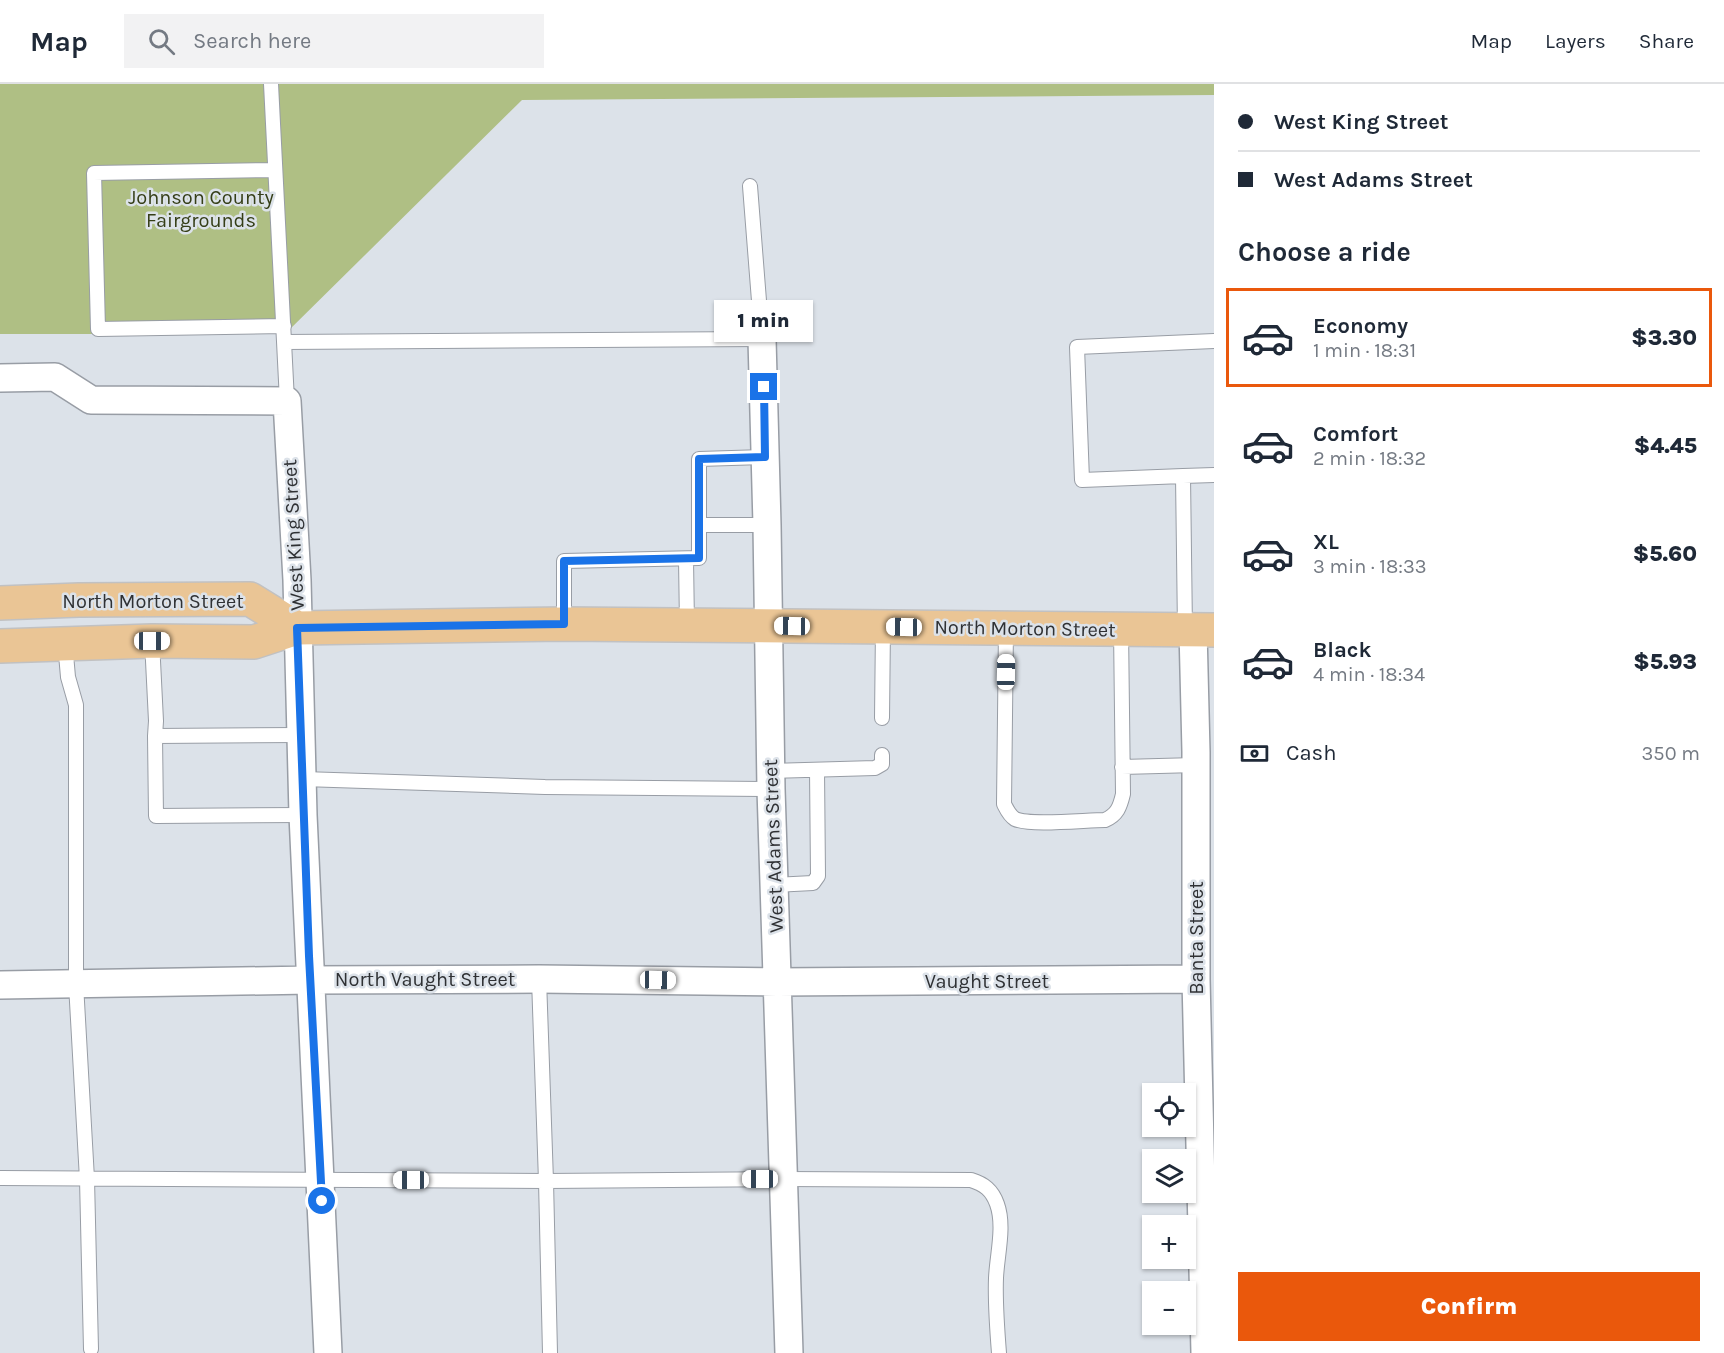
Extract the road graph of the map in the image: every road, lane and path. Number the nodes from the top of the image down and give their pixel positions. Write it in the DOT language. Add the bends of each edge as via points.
graph roads {
  1 [pos="271,84"];
  2 [pos="274,170"];
  3 [pos="750,186"];
  4 [pos="284,326"];
  5 [pos="762,339"];
  6 [pos="1214,341"];
  7 [pos="284,342"];
  8 [pos="0,378"];
  9 [pos="287,401"];
  10 [pos="765,457"];
  11 [pos="1214,475"];
  12 [pos="1183,476"];
  13 [pos="699,525"];
  14 [pos="767,525"];
  15 [pos="686,559"];
  16 [pos="0,603"];
  17 [pos="564,624"];
  18 [pos="687,625"];
  19 [pos="769,625"];
  20 [pos="883,627"];
  21 [pos="297,628"];
  22 [pos="1006,628"];
  23 [pos="1121,629"];
  24 [pos="1197,630"];
  25 [pos="152,641"];
  26 [pos="65,643"];
  27 [pos="0,646"];
  28 [pos="1205,711"];
  29 [pos="882,718"];
  30 [pos="300,735"];
  31 [pos="155,736"];
  32 [pos="882,755"];
  33 [pos="1199,756"];
  34 [pos="1122,766"];
  35 [pos="817,770"];
  36 [pos="303,780"];
  37 [pos="771,780"];
  38 [pos="303,815"];
  39 [pos="774,885"];
  40 [pos="539,979"];
  41 [pos="310,980"];
  42 [pos="1205,981"];
  43 [pos="777,982"];
  44 [pos="76,984"];
  45 [pos="0,985"];
  46 [pos="0,1178"];
  47 [pos="87,1179"];
  48 [pos="321,1179"];
  49 [pos="783,1179"];
  50 [pos="546,1180"];
  51 [pos="91,1349"];
  52 [pos="328,1353"];
  53 [pos="550,1353"];
  54 [pos="789,1353"];
  55 [pos="999,1353"];
  56 [pos="1205,1353"];
  1 -- 2 [label="lane"];
  2 -- 4 [label="lane"];
  2 -- 4 [label="lane" via="94,173 98,329"];
  3 -- 5 [label="lane"];
  4 -- 7 [label="lane"];
  5 -- 7 [label="lane"];
  5 -- 10 [label="street, West Adams Street"];
  6 -- 12 [label="lane" via="1077,347 1082,480"];
  7 -- 9 [label="lane"];
  8 -- 9 [label="street" via="55,377 91,400"];
  9 -- 21 [label="street, West King Street"];
  10 -- 13 [label="lane" via="699,459"];
  10 -- 14 [label="street, West Adams Street"];
  11 -- 12 [label="lane"];
  12 -- 24 [label="lane"];
  13 -- 14 [label="lane"];
  13 -- 15 [label="lane" via="699,558"];
  14 -- 19 [label="street, West Adams Street"];
  15 -- 17 [label="lane" via="564,561"];
  15 -- 18 [label="lane"];
  16 -- 21 [label="main road, North Morton Street" via="250,598"];
  17 -- 18 [label="main road, North Morton Street"];
  17 -- 21 [label="main road, North Morton Street"];
  18 -- 19 [label="main road, North Morton Street"];
  19 -- 20 [label="main road, North Morton Street"];
  19 -- 37 [label="street, West Adams Street"];
  20 -- 22 [label="main road, North Morton Street"];
  20 -- 29 [label="lane"];
  21 -- 25 [label="main road, North Morton Street" via="254,642"];
  21 -- 30 [label="street, West King Street"];
  22 -- 23 [label="main road, North Morton Street"];
  22 -- 34 [label="lane" via="1004,804 1009,814 1029,822 1113,817 1123,794"];
  23 -- 24 [label="main road, North Morton Street"];
  23 -- 34 [label="lane"];
  24 -- 28 [label="street, Banta Street"];
  25 -- 26 [label="main road, North Morton Street"];
  25 -- 31 [label="lane"];
  26 -- 27 [label="main road, North Morton Street"];
  26 -- 44 [label="lane" via="76,705"];
  28 -- 33 [label="street, Banta Street"];
  30 -- 31 [label="lane"];
  30 -- 36 [label="street, West King Street"];
  31 -- 38 [label="lane" via="156,816"];
  32 -- 35 [label="lane" via="882,764 875,768"];
  33 -- 34 [label="lane"];
  33 -- 42 [label="street, Banta Street"];
  35 -- 37 [label="lane"];
  35 -- 39 [label="lane" via="818,876 813,883"];
  36 -- 37 [label="lane" via="545,787"];
  36 -- 38 [label="street, West King Street"];
  37 -- 39 [label="street, West Adams Street"];
  38 -- 41 [label="street, West King Street"];
  39 -- 43 [label="street, West Adams Street"];
  40 -- 41 [label="street, North Vaught Street"];
  40 -- 43 [label="street, North Vaught Street"];
  40 -- 50 [label="lane"];
  41 -- 44 [label="street, North Vaught Street"];
  41 -- 48 [label="street, West King Street"];
  42 -- 43 [label="street, Vaught Street"];
  42 -- 56 [label="street, Banta Street"];
  43 -- 49 [label="street, West Adams Street"];
  44 -- 45 [label="street, North Vaught Street"];
  44 -- 47 [label="lane"];
  46 -- 47 [label="lane"];
  47 -- 48 [label="lane"];
  47 -- 51 [label="lane"];
  48 -- 50 [label="lane"];
  48 -- 52 [label="street, West King Street"];
  49 -- 50 [label="lane"];
  49 -- 54 [label="street, West Adams Street"];
  49 -- 55 [label="lane" via="971,1180 983,1184 998,1204 1000,1220 996,1277"];
  50 -- 53 [label="lane"];
}
